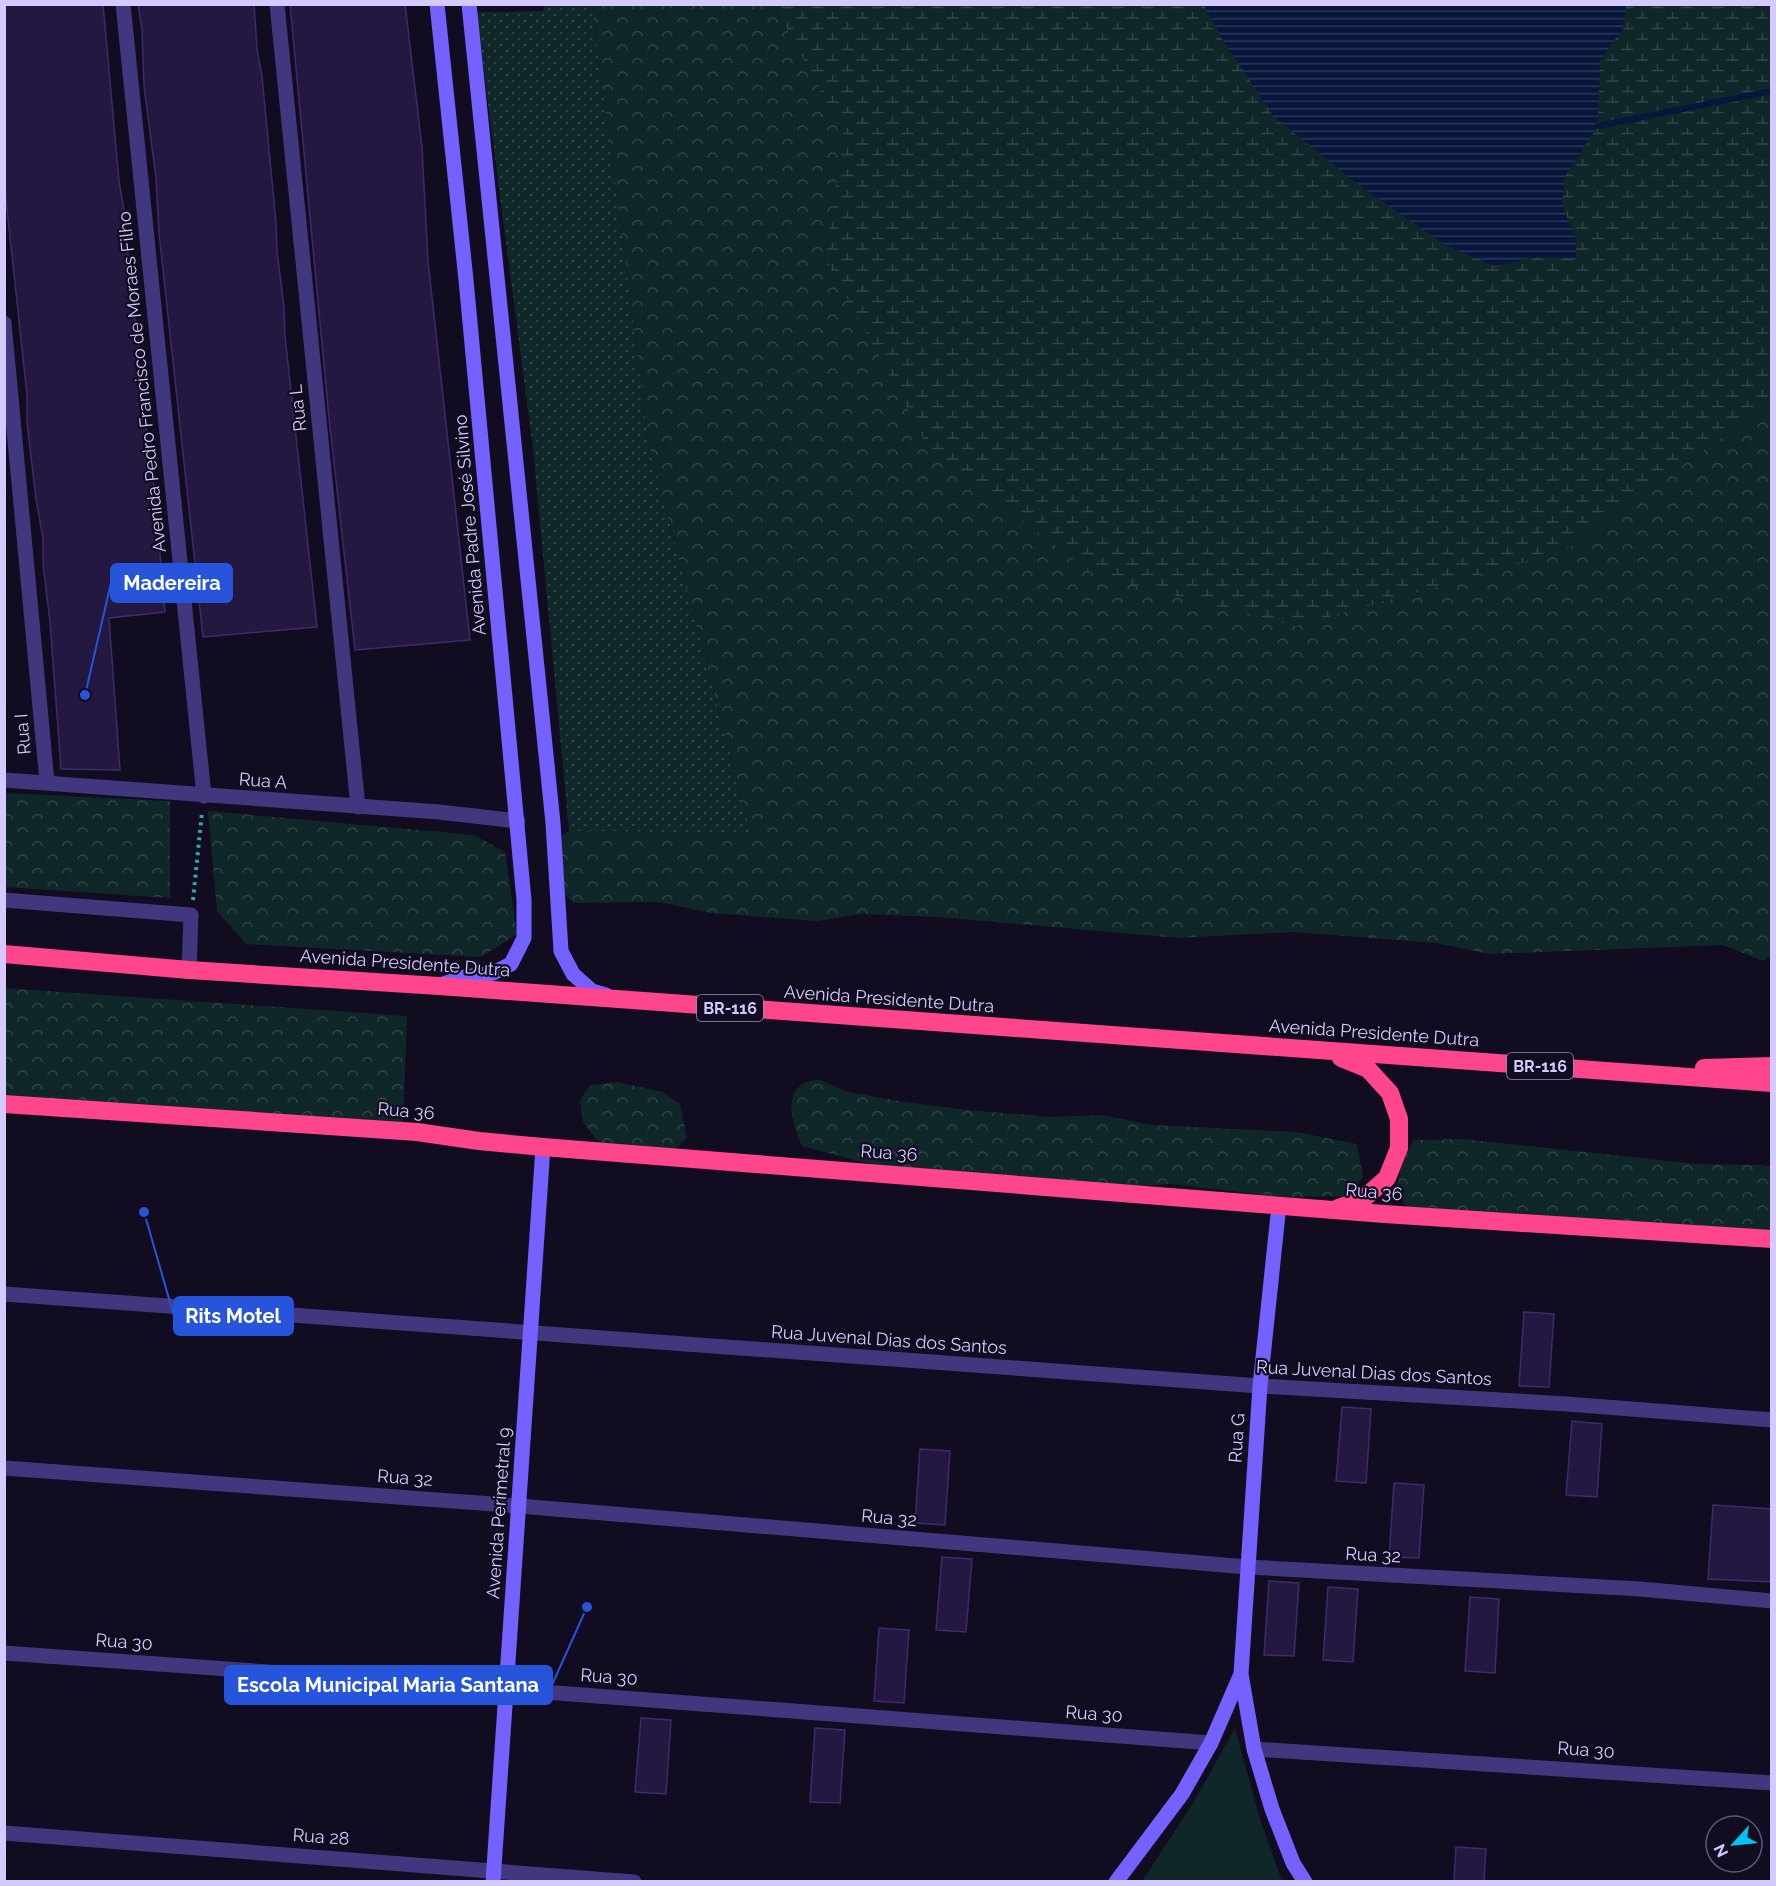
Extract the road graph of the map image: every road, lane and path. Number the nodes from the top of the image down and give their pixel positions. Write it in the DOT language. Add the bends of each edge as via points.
graph roads {
  1 [pos="123,4"];
  2 [pos="277,4"];
  3 [pos="437,4"];
  4 [pos="469,4"];
  5 [pos="4,323"];
  6 [pos="4,780"];
  7 [pos="47,782"];
  8 [pos="204,796"];
  9 [pos="358,807"];
  10 [pos="518,822"];
  11 [pos="4,900"];
  12 [pos="191,915"];
  13 [pos="4,954"];
  14 [pos="189,970"];
  15 [pos="439,986"];
  16 [pos="620,1000"];
  17 [pos="1322,1051"];
  18 [pos="1772,1066"];
  19 [pos="1626,1071"];
  20 [pos="1772,1083"];
  21 [pos="4,1104"];
  22 [pos="543,1147"];
  23 [pos="1279,1205"];
  24 [pos="1334,1210"];
  25 [pos="1772,1239"];
  26 [pos="4,1294"];
  27 [pos="529,1333"];
  28 [pos="1260,1386"];
  29 [pos="1772,1420"];
  30 [pos="4,1468"];
  31 [pos="519,1506"];
  32 [pos="1248,1567"];
  33 [pos="1772,1601"];
  34 [pos="4,1653"];
  35 [pos="1241,1674"];
  36 [pos="506,1689"];
  37 [pos="1211,1743"];
  38 [pos="1254,1749"];
  39 [pos="1772,1783"];
  40 [pos="4,1833"];
  41 [pos="494,1876"];
  42 [pos="634,1881"];
  43 [pos="1116,1881"];
  44 [pos="1305,1881"];
  1 -- 8 [label="street, Avenida Pedro Francisco de Moraes Filho"];
  2 -- 9 [label="street, Rua L"];
  3 -- 10 [label="main road, Avenida Padre José Silvino"];
  4 -- 16 [label="main road" via="553,823 561,951 573,974 591,991"];
  5 -- 7 [label="street, Rua I"];
  6 -- 7 [label="street, Rua A"];
  7 -- 8 [label="street, Rua A"];
  8 -- 9 [label="street, Rua A"];
  8 -- 12 [label="path"];
  9 -- 10 [label="street, Rua A"];
  10 -- 15 [label="main road, Avenida Padre José Silvino" via="524,938 511,964 493,973"];
  11 -- 12 [label="street"];
  12 -- 14 [label="street"];
  13 -- 14 [label="highway, Avenida Presidente Dutra / BR-116"];
  14 -- 15 [label="highway, Avenida Presidente Dutra / BR-116"];
  15 -- 16 [label="highway, Avenida Presidente Dutra / BR-116"];
  16 -- 17 [label="highway, Avenida Presidente Dutra / BR-116"];
  17 -- 19 [label="highway, Avenida Presidente Dutra / BR-116"];
  17 -- 24 [label="highway" via="1368,1069 1390,1093 1399,1119 1399,1148 1388,1178 1362,1200"];
  18 -- 19 [label="highway"];
  19 -- 20 [label="highway, Avenida Presidente Dutra / BR-116"];
  21 -- 22 [label="highway, Rua 36" via="417,1132"];
  22 -- 23 [label="highway, Rua 36"];
  22 -- 27 [label="main road, Avenida Perimetral 9"];
  23 -- 24 [label="highway, Rua 36"];
  23 -- 28 [label="main road, Rua G"];
  24 -- 25 [label="highway, Rua 36"];
  26 -- 27 [label="street, Rua Juvenal Dias dos Santos"];
  27 -- 28 [label="street, Rua Juvenal Dias dos Santos"];
  27 -- 31 [label="main road, Avenida Perimetral 9"];
  28 -- 29 [label="street, Rua Juvenal Dias dos Santos"];
  28 -- 32 [label="main road, Rua G"];
  30 -- 31 [label="street, Rua 32"];
  31 -- 32 [label="street, Rua 32"];
  31 -- 36 [label="main road, Avenida Perimetral 9"];
  32 -- 33 [label="street, Rua 32" via="1640,1589"];
  32 -- 35 [label="main road, Rua G"];
  34 -- 36 [label="street, Rua 30"];
  35 -- 37 [label="main road"];
  35 -- 38 [label="main road"];
  36 -- 37 [label="street, Rua 30"];
  36 -- 41 [label="main road, Avenida Perimetral 9"];
  37 -- 43 [label="main road" via="1182,1794"];
  38 -- 39 [label="street, Rua 30"];
  38 -- 44 [label="main road" via="1272,1809 1293,1863"];
  40 -- 41 [label="street, Rua 28"];
  41 -- 42 [label="street, Rua 28"];
}
